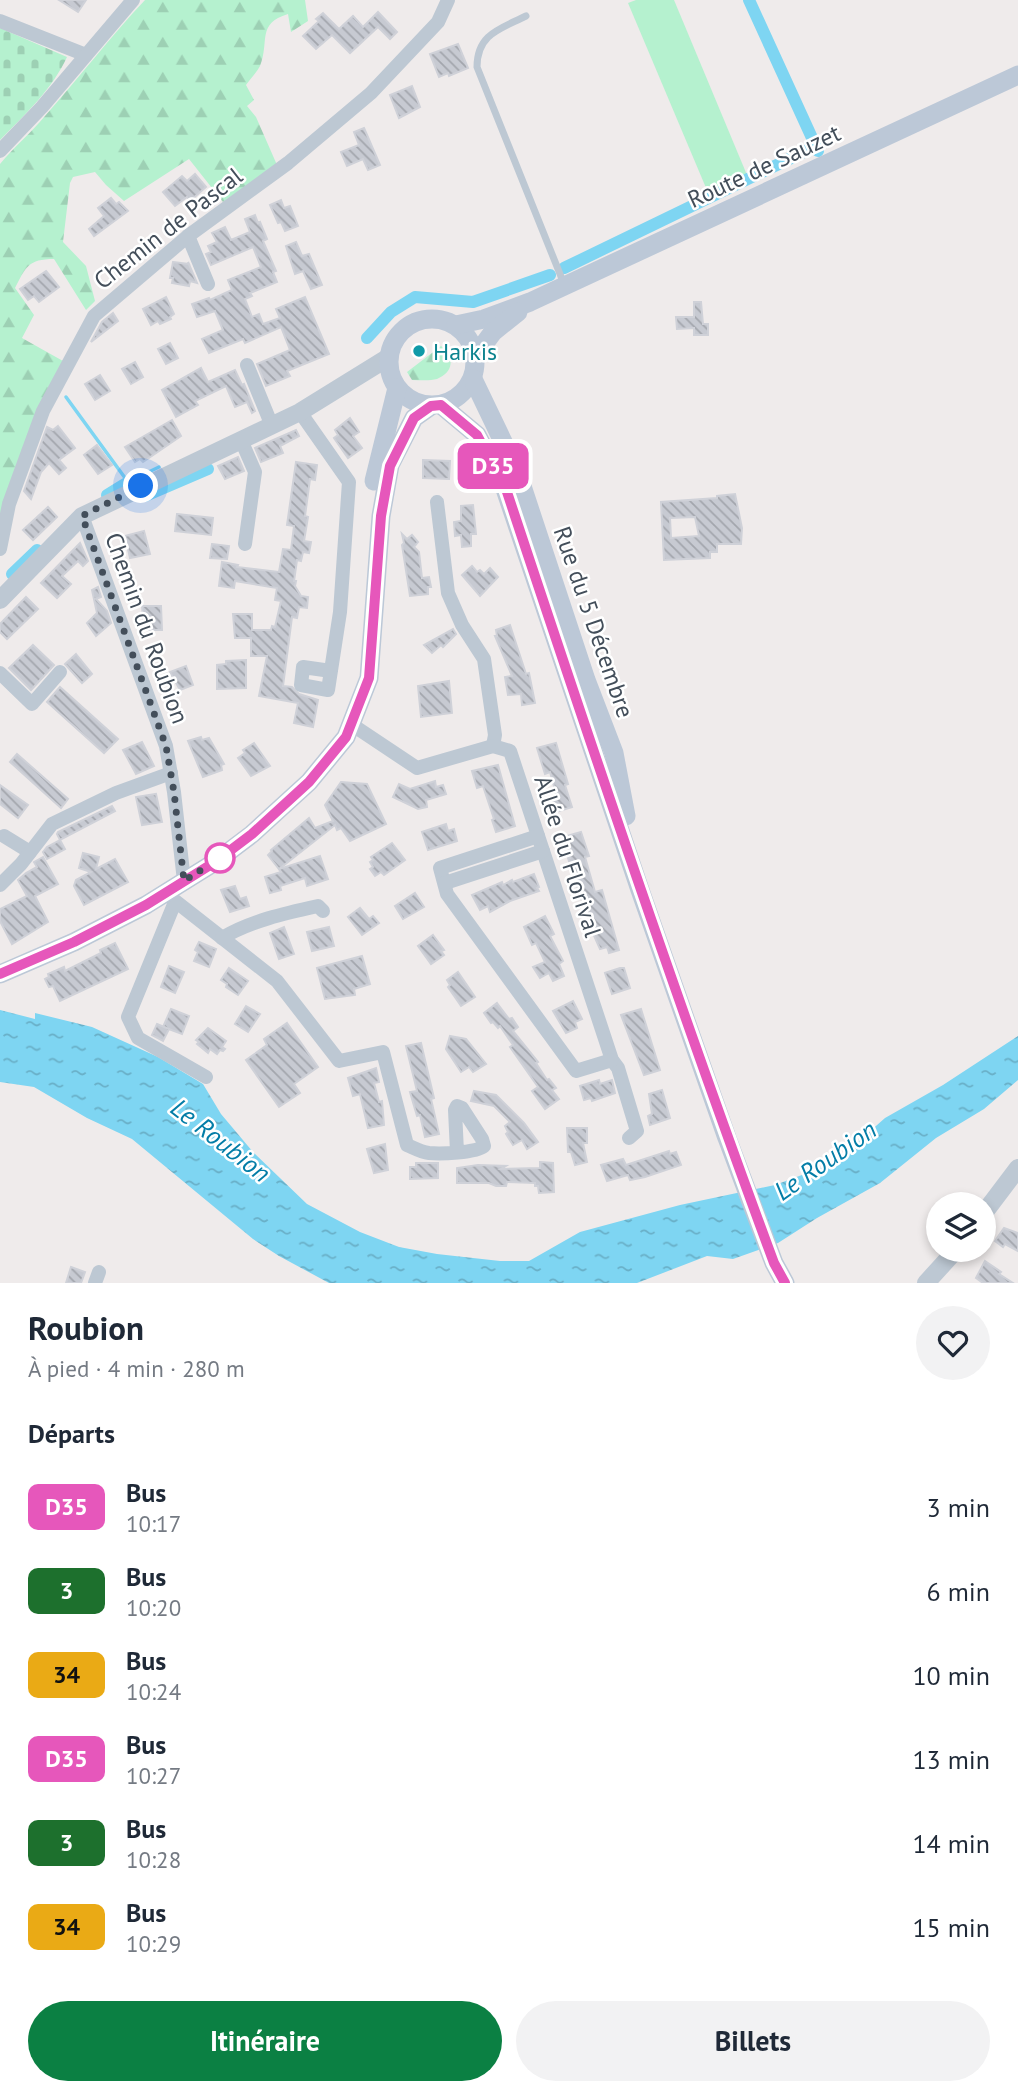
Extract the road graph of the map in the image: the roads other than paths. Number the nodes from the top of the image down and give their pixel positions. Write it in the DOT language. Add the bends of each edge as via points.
graph roads {
  1 [pos="448,0"];
  2 [pos="129,1"];
  3 [pos="526,16"];
  4 [pos="0,21"];
  5 [pos="86,55"];
  6 [pos="1018,75"];
  7 [pos="0,151"];
  8 [pos="188,236"];
  9 [pos="208,284"];
  10 [pos="565,286"];
  11 [pos="530,302"];
  12 [pos="456,325"];
  13 [pos="476,355"];
  14 [pos="389,357"];
  15 [pos="247,365"];
  16 [pos="473,379"];
  17 [pos="397,388"];
  18 [pos="436,405"];
  19 [pos="300,412"];
  20 [pos="272,426"];
  21 [pos="241,440"];
  22 [pos="437,502"];
  23 [pos="82,516"];
  24 [pos="245,544"];
  25 [pos="0,549"];
  26 [pos="0,600"];
  27 [pos="331,671"];
  28 [pos="0,673"];
  29 [pos="60,673"];
  30 [pos="351,724"];
  31 [pos="494,746"];
  32 [pos="171,773"];
  33 [pos="309,782"];
  34 [pos="4,836"];
  35 [pos="538,836"];
  36 [pos="543,851"];
  37 [pos="30,852"];
  38 [pos="184,881"];
  39 [pos="444,883"];
  40 [pos="0,885"];
  41 [pos="640,890"];
  42 [pos="170,898"];
  43 [pos="323,911"];
  44 [pos="222,938"];
  45 [pos="0,974"];
  46 [pos="612,1060"];
  47 [pos="206,1077"];
  48 [pos="629,1139"];
  49 [pos="457,1152"];
  50 [pos="1018,1168"];
  51 [pos="996,1197"];
  52 [pos="945,1262"];
  53 [pos="774,1263"];
  54 [pos="775,1283"];
  55 [pos="785,1283"];
  56 [pos="926,1283"];
  1 -- 8 [label="street, Chemin de Pascal" via="438,22 371,93 288,163"];
  2 -- 5 [label="street"];
  3 -- 10 [label="lane" via="480,45 477,67"];
  4 -- 5 [label="street"];
  5 -- 7 [label="street"];
  6 -- 10 [label="main road, Route de Sauzet"];
  8 -- 9 [label="street"];
  8 -- 25 [label="street, Chemin de Pascal" via="94,316 43,411 9,504"];
  10 -- 11 [label="main road, Route de Sauzet"];
  11 -- 12 [label="main road, Route de Sauzet"];
  11 -- 13 [label="main road, Route de Sauzet" via="493,332"];
  12 -- 13 [label="main road"];
  12 -- 14 [label="main road" via="435,319 414,323 393,343"];
  13 -- 16 [label="main road"];
  14 -- 17 [label="main road"];
  14 -- 19 [label="street"];
  15 -- 20 [label="street"];
  16 -- 18 [label="main road" via="455,400"];
  16 -- 41 [label="main road, Rue du 5 Décembre" via="517,471 614,753"];
  17 -- 18 [label="main road" via="418,403"];
  17 -- 33 [label="main road" via="371,499 357,681 338,733"];
  18 -- 30 [label="main road" via="414,418 390,466 381,516 369,678"];
  18 -- 41 [label="main road, Rue du 5 Décembre" via="477,435 506,489"];
  19 -- 20 [label="street"];
  19 -- 27 [label="street" via="349,482"];
  20 -- 21 [label="street"];
  21 -- 23 [label="street"];
  21 -- 24 [label="street" via="255,472"];
  22 -- 31 [label="street" via="448,593 484,659"];
  23 -- 26 [label="street"];
  23 -- 32 [label="street, Chemin du Roubion" via="152,705"];
  28 -- 29 [label="street" via="32,704"];
  30 -- 31 [label="street" via="417,768"];
  30 -- 33 [label="main road" via="346,737"];
  31 -- 35 [label="street, Allée du Florival" via="510,751"];
  32 -- 37 [label="street" via="52,824"];
  32 -- 38 [label="street, Chemin du Roubion"];
  33 -- 38 [label="main road" via="252,834"];
  34 -- 37 [label="street"];
  35 -- 36 [label="street, Allée du Florival"];
  35 -- 39 [label="street" via="440,868"];
  36 -- 39 [label="street"];
  36 -- 46 [label="street, Allée du Florival"];
  37 -- 40 [label="street"];
  38 -- 42 [label="main road"];
  39 -- 46 [label="street" via="447,894 576,1071"];
  41 -- 53 [label="main road, Rue du 5 Décembre"];
  42 -- 44 [label="street"];
  42 -- 45 [label="main road"];
  42 -- 47 [label="street" via="128,1017 138,1038"];
  43 -- 44 [label="street" via="318,906 293,911"];
  44 -- 49 [label="street" via="277,981 339,1061 383,1052 407,1145 426,1153"];
  46 -- 48 [label="street, Allée du Florival" via="637,1131"];
  50 -- 51 [label="street"];
  52 -- 56 [label="street"];
  53 -- 54 [label="main road"];
  53 -- 55 [label="main road"];
}
